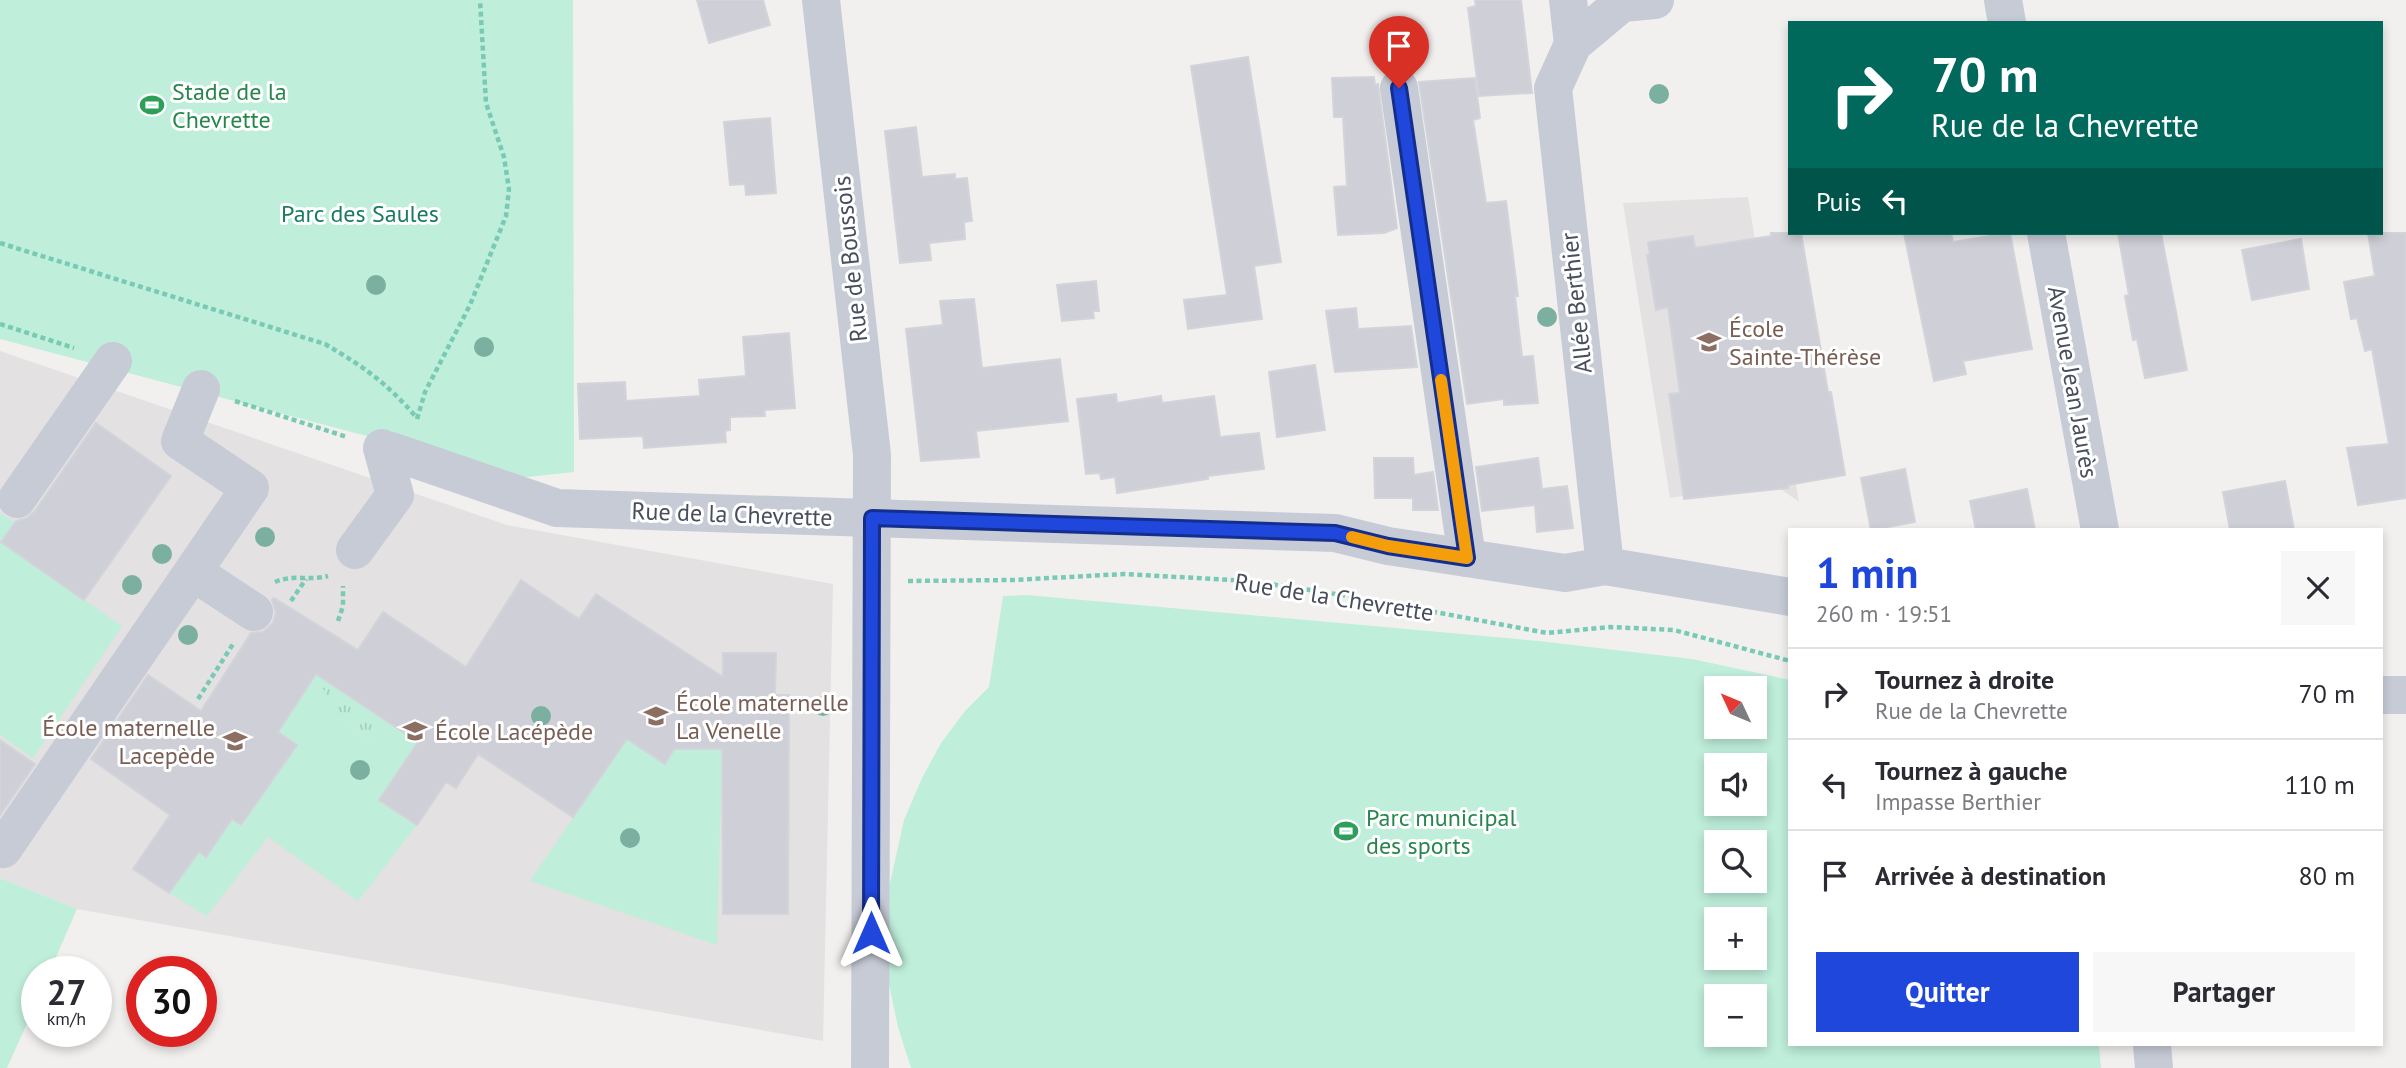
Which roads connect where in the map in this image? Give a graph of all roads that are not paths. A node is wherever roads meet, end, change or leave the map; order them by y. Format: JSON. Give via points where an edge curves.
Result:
{"nodes":[{"id":1,"x":821,"y":0,"type":"edge"},
{"id":2,"x":1568,"y":0,"type":"edge"},
{"id":3,"x":1654,"y":0,"type":"edge"},
{"id":4,"x":2003,"y":0,"type":"edge"},
{"id":5,"x":2007,"y":21,"type":"edge"},
{"id":6,"x":1573,"y":44,"type":"junction"},
{"id":7,"x":1399,"y":88,"type":"dead end"},
{"id":8,"x":2046,"y":235,"type":"edge"},
{"id":9,"x":113,"y":361,"type":"dead end"},
{"id":10,"x":201,"y":389,"type":"dead end"},
{"id":11,"x":17,"y":499,"type":"dead end"},
{"id":12,"x":872,"y":518,"type":"junction"},
{"id":13,"x":2100,"y":528,"type":"edge"},
{"id":14,"x":355,"y":550,"type":"dead end"},
{"id":15,"x":1467,"y":558,"type":"junction"},
{"id":16,"x":1605,"y":566,"type":"junction"},
{"id":17,"x":193,"y":572,"type":"junction"},
{"id":18,"x":1788,"y":597,"type":"edge"},
{"id":19,"x":272,"y":608,"type":"road end"},
{"id":20,"x":2383,"y":695,"type":"edge"},
{"id":21,"x":2406,"y":695,"type":"edge"},
{"id":22,"x":3,"y":849,"type":"dead end"},
{"id":23,"x":2152,"y":1046,"type":"edge"},
{"id":24,"x":870,"y":1068,"type":"edge"},
{"id":25,"x":2154,"y":1068,"type":"edge"}],
"edges":[{"from":1,"to":12,"type":"street","name":"Rue de Boussois","via":[[872,455]]},
{"from":2,"to":6,"type":"street"},
{"from":3,"to":6,"type":"street","via":[[1622,3]]},
{"from":4,"to":5,"type":"street"},
{"from":6,"to":16,"type":"street","name":"Allée Berthier","via":[[1553,88]]},
{"from":7,"to":15,"type":"street"},
{"from":8,"to":13,"type":"street","name":"Avenue Jean Jaurès"},
{"from":9,"to":11,"type":"street"},
{"from":10,"to":17,"type":"street","via":[[180,441],[250,488]]},
{"from":12,"to":14,"type":"street","name":"Rue de la Chevrette","via":[[556,508],[395,453],[395,495]]},
{"from":12,"to":15,"type":"street","name":"Rue de la Chevrette","via":[[1335,533]]},
{"from":12,"to":24,"type":"street","name":"Rue de Boussois"},
{"from":15,"to":16,"type":"street","name":"Rue de la Chevrette","via":[[1565,573]]},
{"from":16,"to":18,"type":"street","name":"Rue de la Chevrette"},
{"from":17,"to":19,"type":"street"},
{"from":17,"to":22,"type":"street"},
{"from":20,"to":21,"type":"street"},
{"from":23,"to":25,"type":"street"}]}
